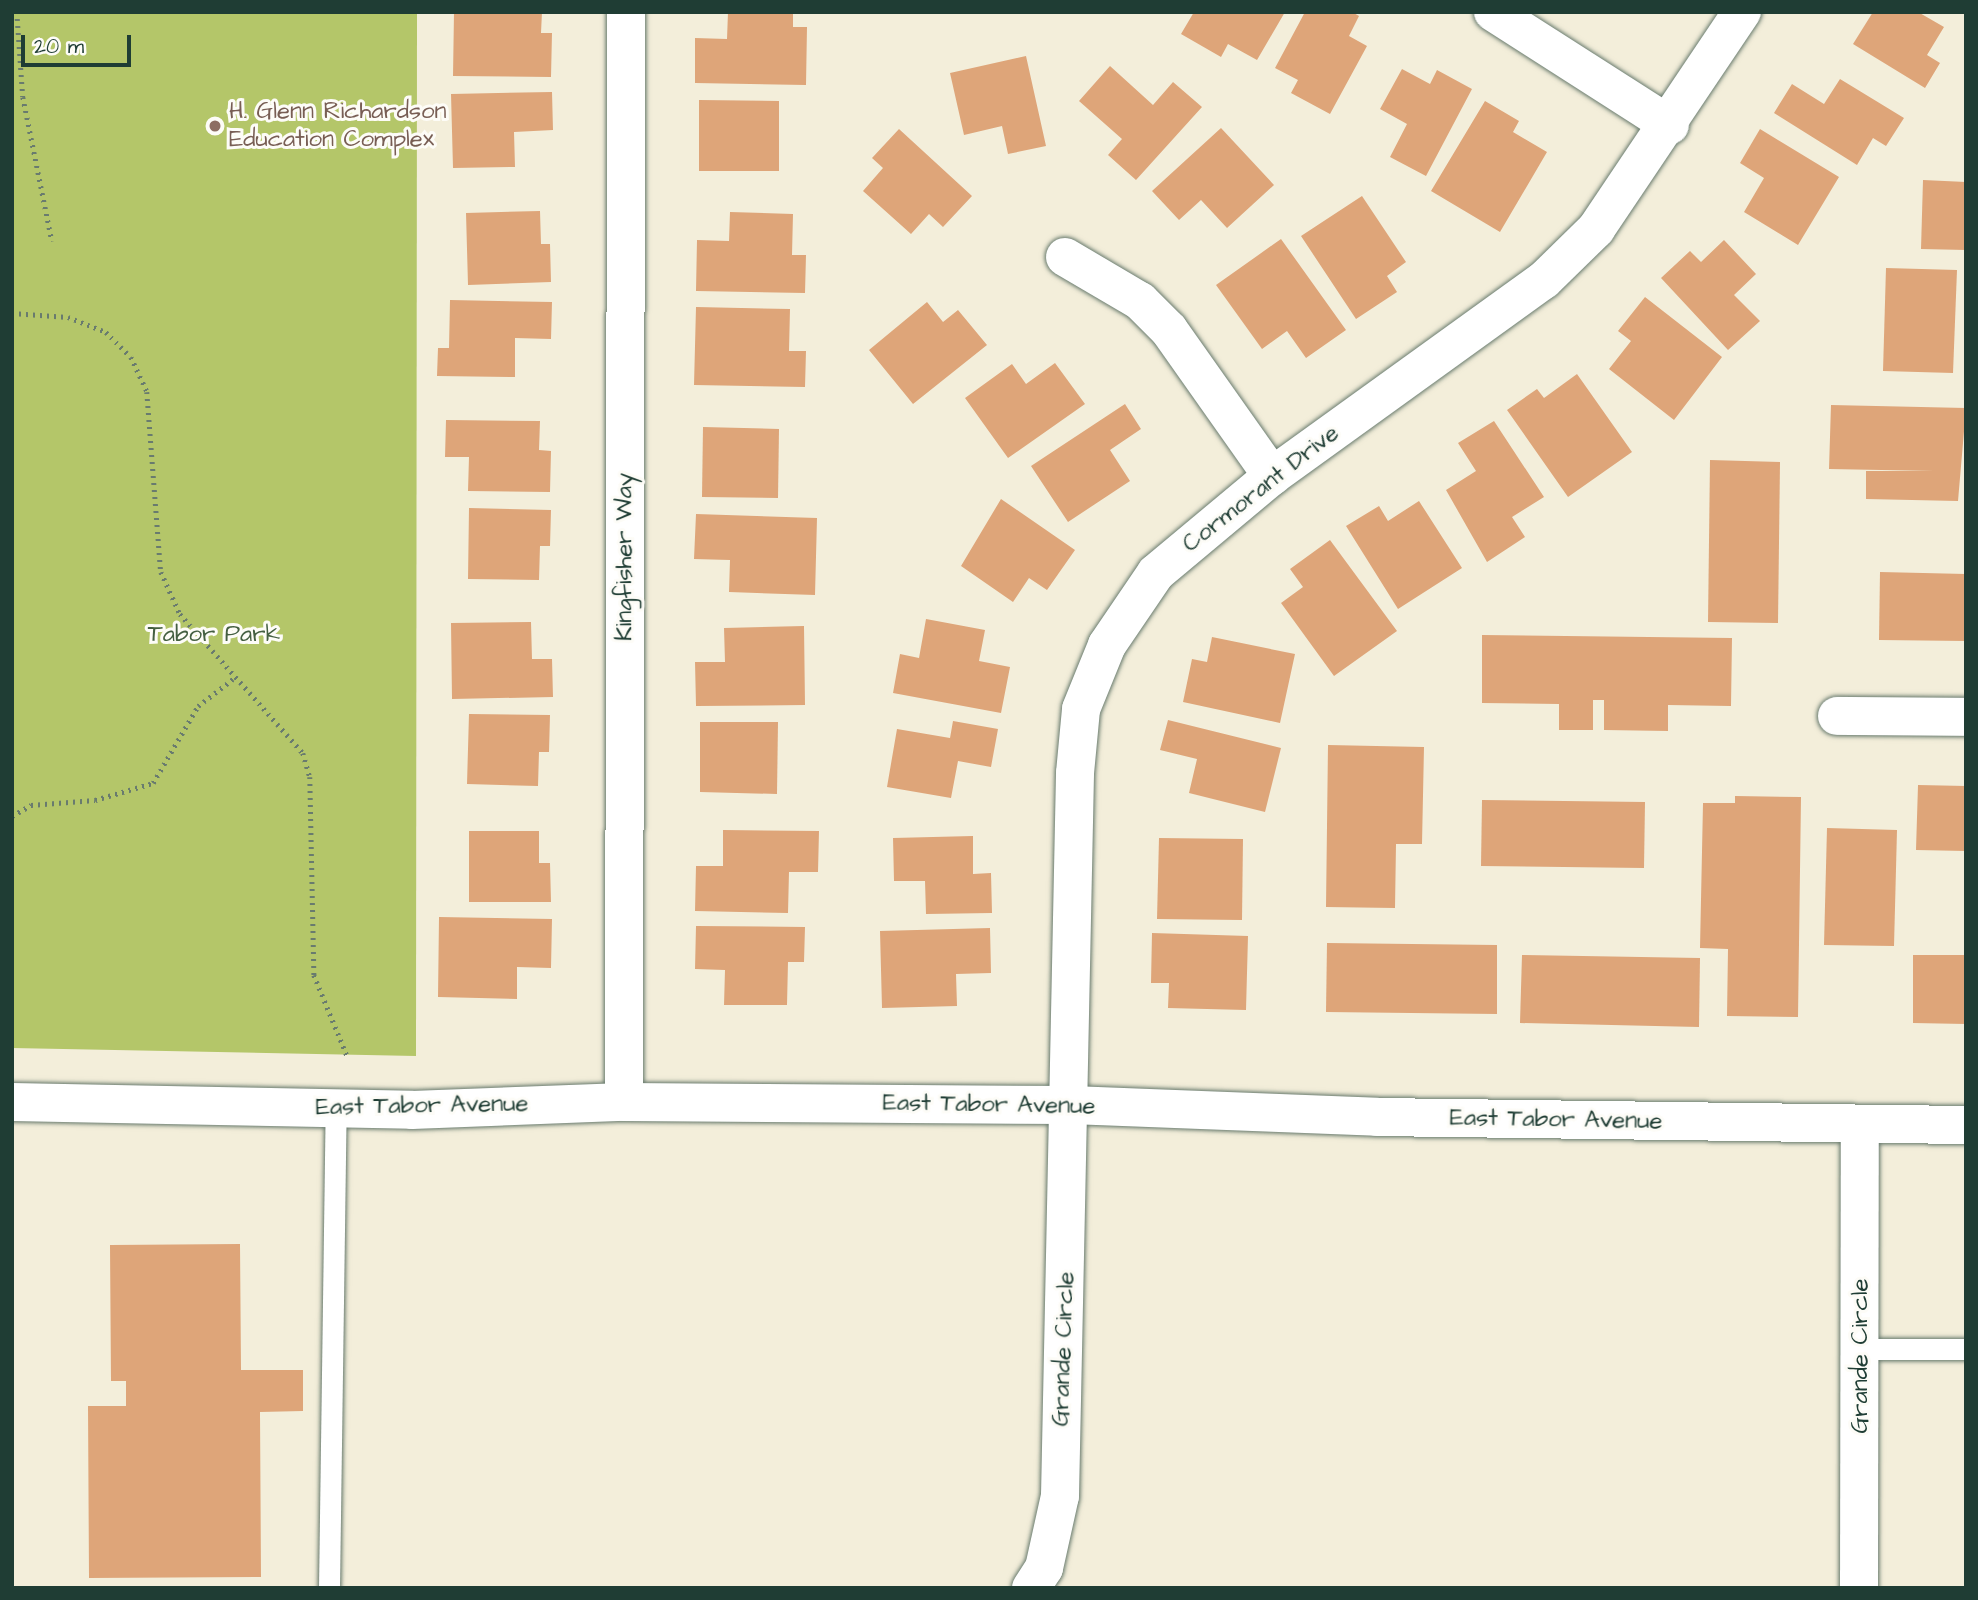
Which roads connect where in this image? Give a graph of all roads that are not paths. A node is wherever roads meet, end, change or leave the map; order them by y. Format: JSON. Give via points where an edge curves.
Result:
{"nodes":[{"id":1,"x":626,"y":12,"type":"edge"},
{"id":2,"x":1493,"y":12,"type":"edge"},
{"id":3,"x":1742,"y":12,"type":"edge"},
{"id":4,"x":1670,"y":125,"type":"junction"},
{"id":5,"x":1065,"y":257,"type":"dead end"},
{"id":6,"x":1272,"y":476,"type":"junction"},
{"id":7,"x":1838,"y":716,"type":"dead end"},
{"id":8,"x":1966,"y":717,"type":"edge"},
{"id":9,"x":12,"y":1102,"type":"edge"},
{"id":10,"x":624,"y":1102,"type":"junction"},
{"id":11,"x":1071,"y":1105,"type":"junction"},
{"id":12,"x":336,"y":1108,"type":"junction"},
{"id":13,"x":1860,"y":1125,"type":"junction"},
{"id":14,"x":1966,"y":1125,"type":"edge"},
{"id":15,"x":1862,"y":1349,"type":"junction"},
{"id":16,"x":1966,"y":1349,"type":"edge"},
{"id":17,"x":329,"y":1588,"type":"edge"},
{"id":18,"x":1031,"y":1588,"type":"edge"},
{"id":19,"x":1859,"y":1588,"type":"edge"}],
"edges":[{"from":1,"to":10,"type":"street","name":"Kingfisher Way"},
{"from":2,"to":4,"type":"street"},
{"from":3,"to":4,"type":"street","name":"Cormorant Drive"},
{"from":4,"to":6,"type":"street","name":"Cormorant Drive","via":[[1597,229],[1544,280]]},
{"from":5,"to":6,"type":"street","via":[[1140,301],[1169,330]]},
{"from":6,"to":11,"type":"street","name":"Cormorant Drive","via":[[1156,573],[1107,645],[1081,709],[1074,774]]},
{"from":7,"to":8,"type":"street"},
{"from":9,"to":12,"type":"street","name":"East Tabor Avenue"},
{"from":10,"to":11,"type":"street","name":"East Tabor Avenue"},
{"from":10,"to":12,"type":"street","name":"East Tabor Avenue"},
{"from":11,"to":13,"type":"street","name":"East Tabor Avenue"},
{"from":11,"to":18,"type":"street","name":"Grande Circle","via":[[1060,1496],[1044,1568]]},
{"from":12,"to":17,"type":"lane"},
{"from":13,"to":14,"type":"street","name":"East Tabor Avenue"},
{"from":13,"to":15,"type":"street","name":"Grande Circle"},
{"from":15,"to":16,"type":"lane"},
{"from":15,"to":19,"type":"street","name":"Grande Circle"}]}
